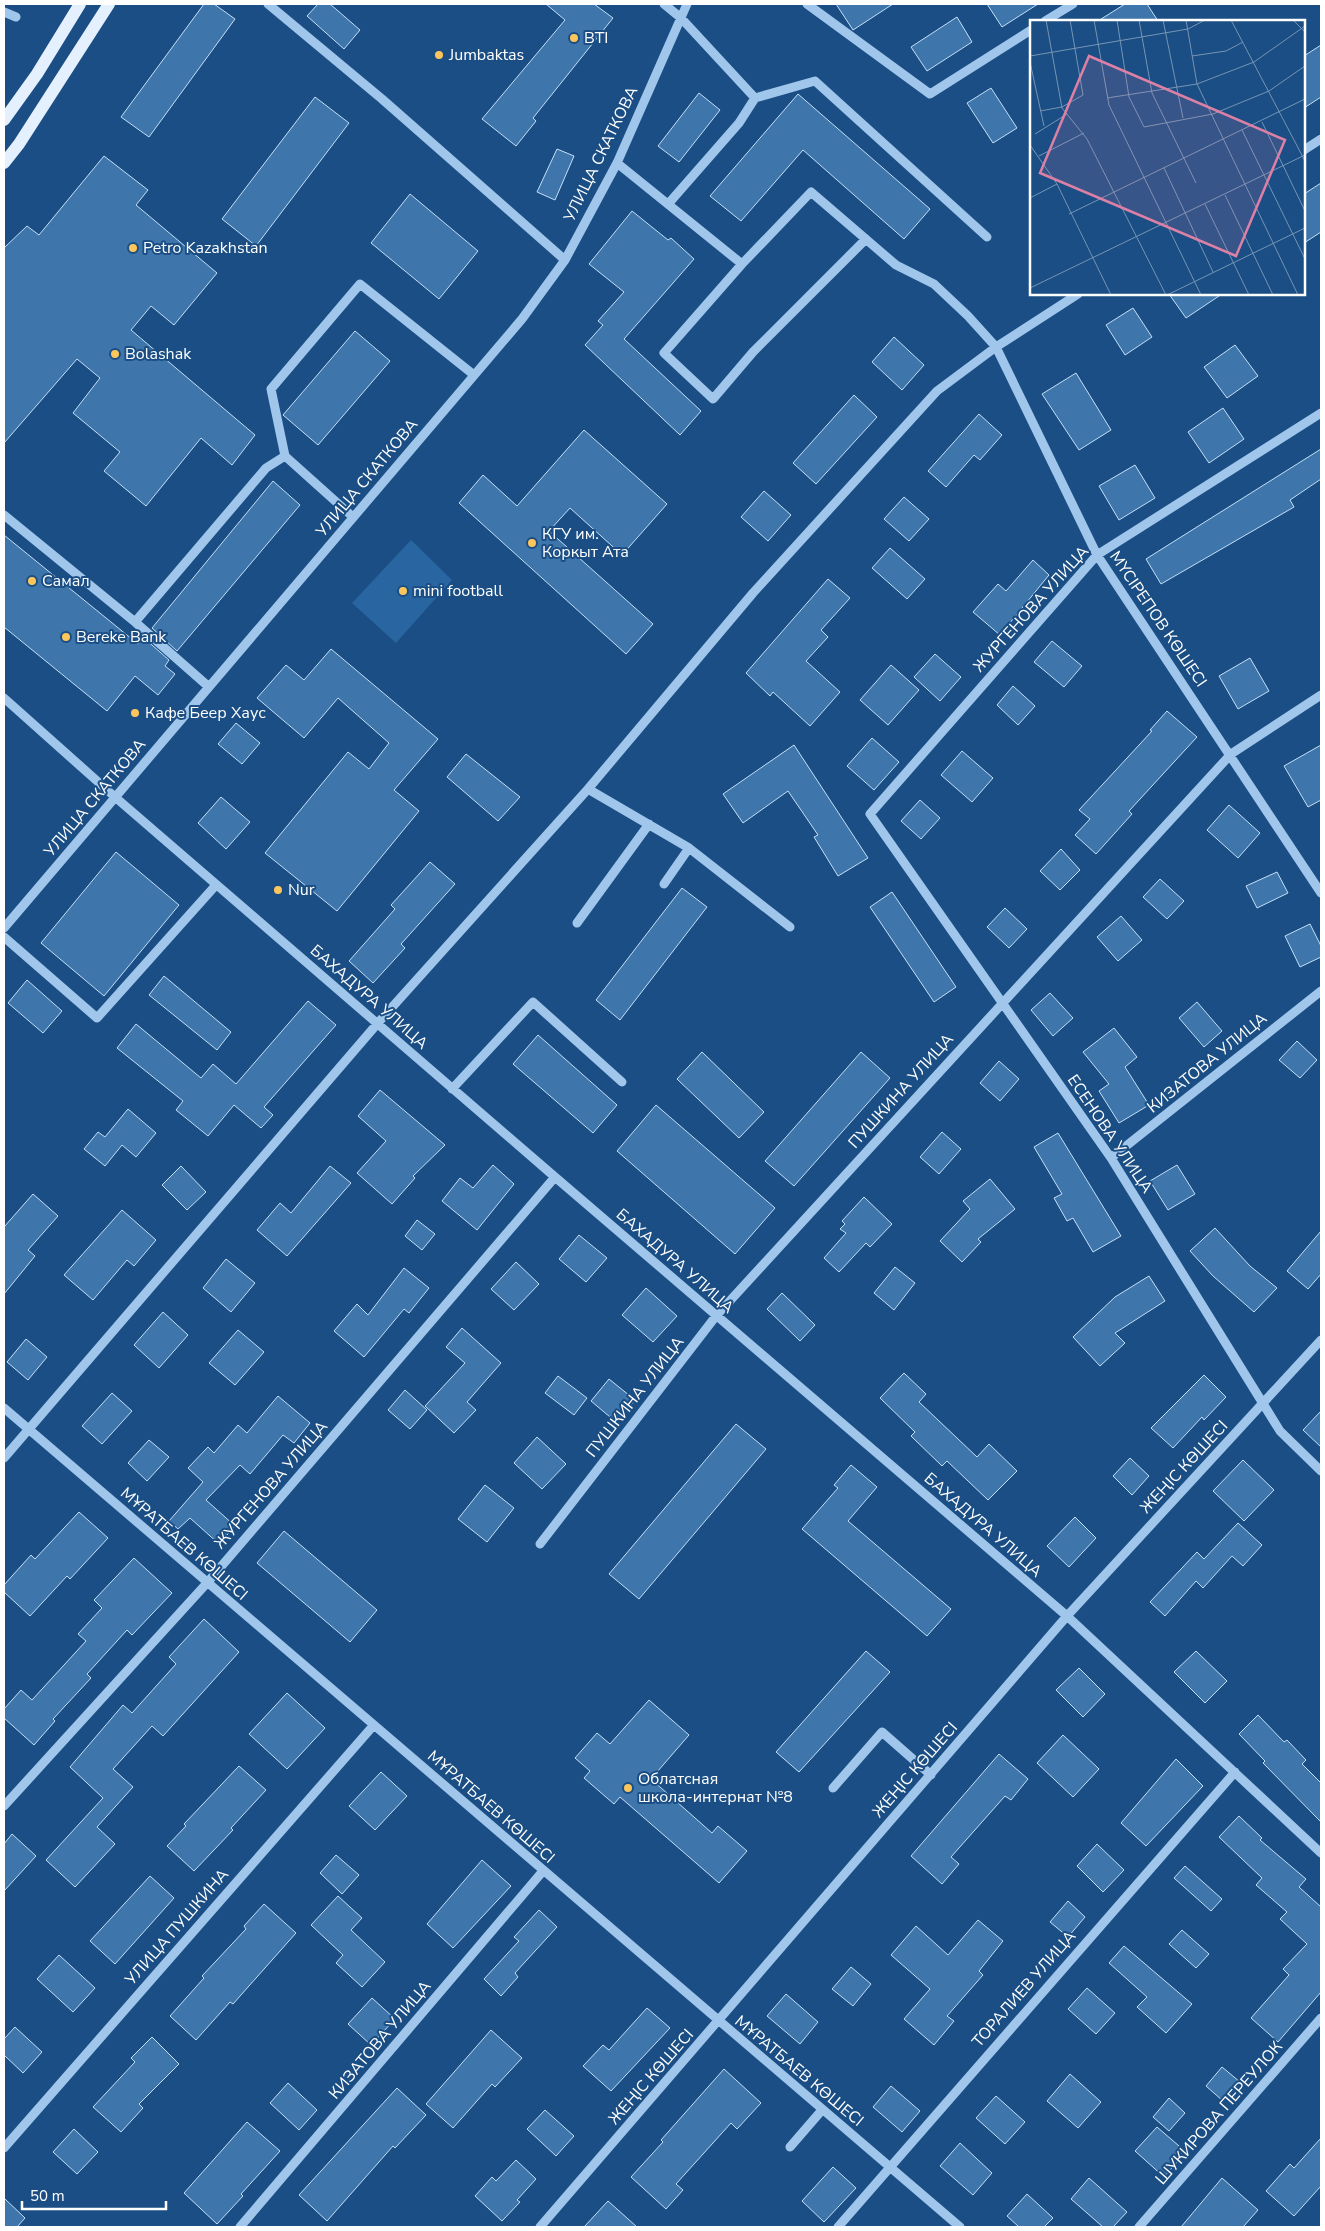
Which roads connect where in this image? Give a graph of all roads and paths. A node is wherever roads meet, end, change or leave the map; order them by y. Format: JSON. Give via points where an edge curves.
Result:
{"nodes":[{"id":1,"x":80,"y":4,"type":"edge"},
{"id":2,"x":109,"y":4,"type":"edge"},
{"id":3,"x":268,"y":4,"type":"edge"},
{"id":4,"x":664,"y":4,"type":"edge"},
{"id":5,"x":687,"y":4,"type":"edge"},
{"id":6,"x":807,"y":4,"type":"edge"},
{"id":7,"x":1073,"y":4,"type":"edge"},
{"id":8,"x":4,"y":12,"type":"edge"},
{"id":9,"x":16,"y":17,"type":"dead end"},
{"id":10,"x":681,"y":18,"type":"junction"},
{"id":11,"x":1048,"y":20,"type":"edge"},
{"id":12,"x":1030,"y":31,"type":"edge"},
{"id":13,"x":755,"y":98,"type":"junction"},
{"id":14,"x":4,"y":120,"type":"edge"},
{"id":15,"x":1321,"y":139,"type":"edge"},
{"id":16,"x":1305,"y":149,"type":"edge"},
{"id":17,"x":4,"y":163,"type":"edge"},
{"id":18,"x":617,"y":163,"type":"junction"},
{"id":19,"x":669,"y":203,"type":"junction"},
{"id":20,"x":987,"y":236,"type":"dead end"},
{"id":21,"x":866,"y":239,"type":"junction"},
{"id":22,"x":565,"y":260,"type":"junction"},
{"id":23,"x":742,"y":264,"type":"junction"},
{"id":24,"x":1076,"y":295,"type":"edge"},
{"id":25,"x":996,"y":347,"type":"junction"},
{"id":26,"x":474,"y":375,"type":"junction"},
{"id":27,"x":1321,"y":413,"type":"edge"},
{"id":28,"x":285,"y":456,"type":"junction"},
{"id":29,"x":4,"y":515,"type":"edge"},
{"id":30,"x":353,"y":517,"type":"junction"},
{"id":31,"x":1097,"y":555,"type":"junction"},
{"id":32,"x":135,"y":622,"type":"junction"},
{"id":33,"x":209,"y":686,"type":"junction"},
{"id":34,"x":1321,"y":695,"type":"edge"},
{"id":35,"x":4,"y":698,"type":"edge"},
{"id":36,"x":1231,"y":754,"type":"junction"},
{"id":37,"x":588,"y":789,"type":"junction"},
{"id":38,"x":114,"y":797,"type":"junction"},
{"id":39,"x":870,"y":814,"type":"joint"},
{"id":40,"x":649,"y":824,"type":"junction"},
{"id":41,"x":689,"y":848,"type":"junction"},
{"id":42,"x":664,"y":884,"type":"dead end"},
{"id":43,"x":216,"y":885,"type":"junction"},
{"id":44,"x":1321,"y":893,"type":"edge"},
{"id":45,"x":577,"y":923,"type":"dead end"},
{"id":46,"x":790,"y":927,"type":"dead end"},
{"id":47,"x":4,"y":928,"type":"edge"},
{"id":48,"x":4,"y":937,"type":"edge"},
{"id":49,"x":1321,"y":991,"type":"edge"},
{"id":50,"x":1002,"y":1003,"type":"junction"},
{"id":51,"x":378,"y":1024,"type":"junction"},
{"id":52,"x":622,"y":1082,"type":"dead end"},
{"id":53,"x":452,"y":1088,"type":"junction"},
{"id":54,"x":1111,"y":1158,"type":"junction"},
{"id":55,"x":555,"y":1177,"type":"junction"},
{"id":56,"x":716,"y":1316,"type":"junction"},
{"id":57,"x":1321,"y":1340,"type":"edge"},
{"id":58,"x":1264,"y":1402,"type":"junction"},
{"id":59,"x":4,"y":1408,"type":"edge"},
{"id":60,"x":28,"y":1430,"type":"junction"},
{"id":61,"x":4,"y":1458,"type":"edge"},
{"id":62,"x":1321,"y":1472,"type":"edge"},
{"id":63,"x":540,"y":1544,"type":"dead end"},
{"id":64,"x":207,"y":1583,"type":"junction"},
{"id":65,"x":1067,"y":1616,"type":"junction"},
{"id":66,"x":373,"y":1726,"type":"junction"},
{"id":67,"x":1235,"y":1772,"type":"junction"},
{"id":68,"x":931,"y":1775,"type":"junction"},
{"id":69,"x":833,"y":1788,"type":"dead end"},
{"id":70,"x":4,"y":1806,"type":"edge"},
{"id":71,"x":1321,"y":1854,"type":"edge"},
{"id":72,"x":543,"y":1871,"type":"junction"},
{"id":73,"x":1321,"y":2018,"type":"edge"},
{"id":74,"x":718,"y":2022,"type":"junction"},
{"id":75,"x":822,"y":2110,"type":"junction"},
{"id":76,"x":790,"y":2146,"type":"dead end"},
{"id":77,"x":4,"y":2148,"type":"edge"},
{"id":78,"x":889,"y":2167,"type":"junction"},
{"id":79,"x":240,"y":2227,"type":"edge"},
{"id":80,"x":540,"y":2227,"type":"edge"},
{"id":81,"x":838,"y":2227,"type":"edge"},
{"id":82,"x":960,"y":2227,"type":"edge"},
{"id":83,"x":1139,"y":2227,"type":"edge"}],
"edges":[{"from":1,"to":14,"type":"main road"},
{"from":2,"to":17,"type":"main road"},
{"from":3,"to":22,"type":"street"},
{"from":4,"to":10,"type":"street"},
{"from":5,"to":10,"type":"street","name":"УЛИЦА СКАТКОВА"},
{"from":6,"to":12,"type":"street","via":[[930,94]]},
{"from":7,"to":11,"type":"street"},
{"from":8,"to":9,"type":"street"},
{"from":10,"to":13,"type":"street"},
{"from":10,"to":18,"type":"street","name":"УЛИЦА СКАТКОВА"},
{"from":13,"to":19,"type":"street","via":[[739,123]]},
{"from":13,"to":20,"type":"street","via":[[816,81]]},
{"from":15,"to":16,"type":"street"},
{"from":18,"to":19,"type":"street"},
{"from":18,"to":22,"type":"street","name":"УЛИЦА СКАТКОВА"},
{"from":19,"to":23,"type":"street"},
{"from":21,"to":23,"type":"street","name":"МҮСІРЕПОВ КӨШЕСІ","via":[[811,192]]},
{"from":21,"to":23,"type":"street","via":[[760,345],[713,399],[664,352]]},
{"from":21,"to":25,"type":"street","name":"МҮСІРЕПОВ КӨШЕСІ","via":[[896,265],[934,284]]},
{"from":22,"to":26,"type":"street","name":"УЛИЦА СКАТКОВА","via":[[522,319]]},
{"from":24,"to":25,"type":"street"},
{"from":25,"to":31,"type":"street","name":"МҮСІРЕПОВ КӨШЕСІ"},
{"from":25,"to":37,"type":"street","via":[[930,398],[753,593]]},
{"from":26,"to":28,"type":"street","via":[[360,284],[271,389]]},
{"from":26,"to":30,"type":"street","name":"УЛИЦА СКАТКОВА"},
{"from":27,"to":31,"type":"street","name":"ЖУРГЕНОВА УЛИЦА"},
{"from":28,"to":30,"type":"street"},
{"from":28,"to":32,"type":"street","via":[[266,468]]},
{"from":29,"to":32,"type":"street"},
{"from":30,"to":33,"type":"street","name":"УЛИЦА СКАТКОВА"},
{"from":31,"to":36,"type":"street","name":"МҮСІРЕПОВ КӨШЕСІ"},
{"from":31,"to":39,"type":"street","name":"ЖУРГЕНОВА УЛИЦА"},
{"from":32,"to":33,"type":"street"},
{"from":33,"to":38,"type":"street","name":"УЛИЦА СКАТКОВА"},
{"from":34,"to":36,"type":"street","name":"ПУШКИНА УЛИЦА"},
{"from":35,"to":38,"type":"street","name":"БАХАДУРА УЛИЦА"},
{"from":36,"to":44,"type":"street","name":"МҮСІРЕПОВ КӨШЕСІ"},
{"from":36,"to":50,"type":"street","name":"ПУШКИНА УЛИЦА"},
{"from":37,"to":40,"type":"street"},
{"from":37,"to":51,"type":"street"},
{"from":38,"to":43,"type":"street","name":"БАХАДУРА УЛИЦА"},
{"from":38,"to":47,"type":"street","name":"УЛИЦА СКАТКОВА"},
{"from":39,"to":50,"type":"street","name":"ЕСЕНОВА УЛИЦА"},
{"from":40,"to":41,"type":"street"},
{"from":40,"to":45,"type":"street"},
{"from":41,"to":42,"type":"street"},
{"from":41,"to":46,"type":"street"},
{"from":43,"to":48,"type":"street","via":[[97,1018]]},
{"from":43,"to":51,"type":"street","name":"БАХАДУРА УЛИЦА"},
{"from":49,"to":54,"type":"street","name":"КИЗАТОВА УЛИЦА"},
{"from":50,"to":54,"type":"street","name":"ЕСЕНОВА УЛИЦА"},
{"from":50,"to":56,"type":"street","name":"ПУШКИНА УЛИЦА"},
{"from":51,"to":53,"type":"street","name":"БАХАДУРА УЛИЦА"},
{"from":51,"to":60,"type":"street"},
{"from":52,"to":53,"type":"street","via":[[533,1002]]},
{"from":53,"to":55,"type":"street","name":"БАХАДУРА УЛИЦА"},
{"from":54,"to":58,"type":"street","name":"ЕСЕНОВА УЛИЦА"},
{"from":55,"to":56,"type":"street","name":"БАХАДУРА УЛИЦА"},
{"from":55,"to":64,"type":"street","name":"ЖУРГЕНОВА УЛИЦА"},
{"from":56,"to":63,"type":"street","name":"ПУШКИНА УЛИЦА"},
{"from":56,"to":65,"type":"street","name":"БАХАДУРА УЛИЦА"},
{"from":57,"to":58,"type":"street","name":"ЖЕҢІС КӨШЕСІ"},
{"from":58,"to":62,"type":"street","name":"ЕСЕНОВА УЛИЦА","via":[[1280,1431]]},
{"from":58,"to":65,"type":"street","name":"ЖЕҢІС КӨШЕСІ"},
{"from":59,"to":60,"type":"street","name":"МҰРАТБАЕВ КӨШЕСІ"},
{"from":60,"to":61,"type":"street"},
{"from":60,"to":64,"type":"street","name":"МҰРАТБАЕВ КӨШЕСІ"},
{"from":64,"to":66,"type":"street","name":"МҰРАТБАЕВ КӨШЕСІ"},
{"from":64,"to":70,"type":"street","name":"ЖУРГЕНОВА УЛИЦА"},
{"from":65,"to":67,"type":"street","name":"БАХАДУРА УЛИЦА"},
{"from":65,"to":68,"type":"street","name":"ЖЕҢІС КӨШЕСІ"},
{"from":66,"to":72,"type":"street","name":"МҰРАТБАЕВ КӨШЕСІ"},
{"from":66,"to":77,"type":"street","name":"УЛИЦА ПУШКИНА"},
{"from":67,"to":71,"type":"street","name":"БАХАДУРА УЛИЦА"},
{"from":67,"to":78,"type":"street","name":"ТОРАЛИЕВ УЛИЦА"},
{"from":68,"to":69,"type":"street","via":[[882,1732]]},
{"from":68,"to":74,"type":"street","name":"ЖЕҢІС КӨШЕСІ"},
{"from":72,"to":74,"type":"street","name":"МҰРАТБАЕВ КӨШЕСІ"},
{"from":72,"to":79,"type":"street","name":"КИЗАТОВА УЛИЦА"},
{"from":73,"to":83,"type":"street","name":"ШУКИРОВА ПЕРЕУЛОК"},
{"from":74,"to":75,"type":"street","name":"МҰРАТБАЕВ КӨШЕСІ"},
{"from":74,"to":80,"type":"street","name":"ЖЕҢІС КӨШЕСІ"},
{"from":75,"to":76,"type":"street"},
{"from":75,"to":78,"type":"street","name":"МҰРАТБАЕВ КӨШЕСІ"},
{"from":78,"to":81,"type":"street","name":"ТОРАЛИЕВ УЛИЦА"},
{"from":78,"to":82,"type":"street","name":"МҰРАТБАЕВ КӨШЕСІ"}]}
